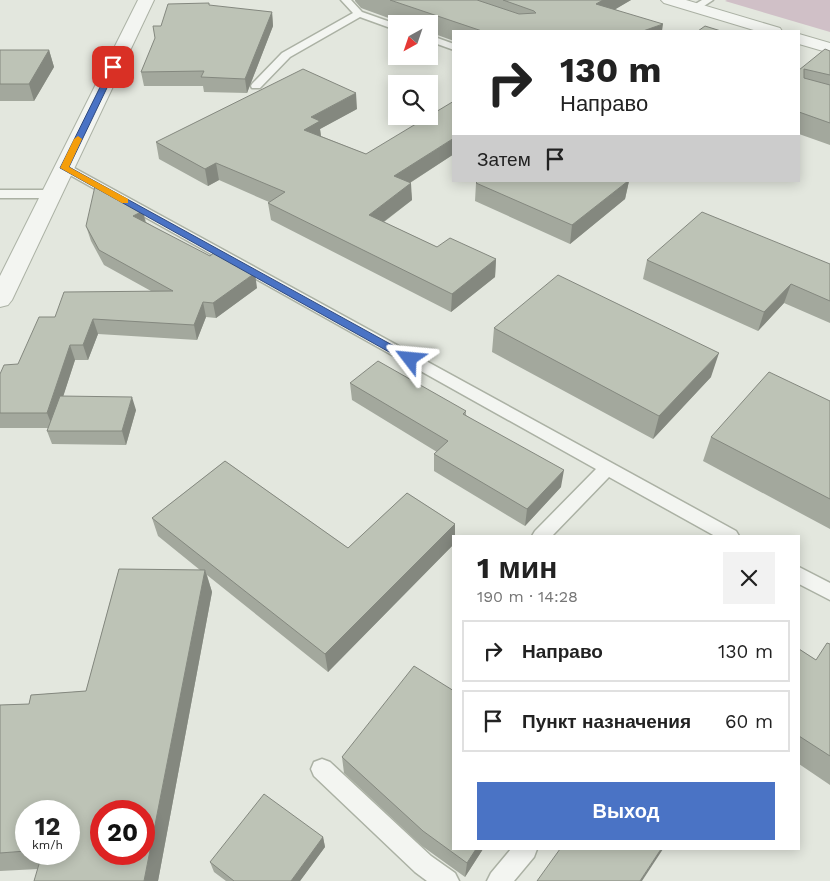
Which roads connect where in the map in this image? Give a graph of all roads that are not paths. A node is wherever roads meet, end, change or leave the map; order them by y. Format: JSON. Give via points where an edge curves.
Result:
{"nodes":[{"id":1,"x":146,"y":0,"type":"edge"},
{"id":2,"x":346,"y":0,"type":"edge"},
{"id":3,"x":669,"y":0,"type":"edge"},
{"id":4,"x":701,"y":4,"type":"edge"},
{"id":5,"x":359,"y":14,"type":"junction"},
{"id":6,"x":388,"y":24,"type":"edge"},
{"id":7,"x":771,"y":30,"type":"edge"},
{"id":8,"x":800,"y":38,"type":"edge"},
{"id":9,"x":438,"y":41,"type":"edge"},
{"id":10,"x":452,"y":46,"type":"edge"},
{"id":11,"x":830,"y":48,"type":"edge"},
{"id":12,"x":256,"y":86,"type":"dead end"},
{"id":13,"x":64,"y":168,"type":"junction"},
{"id":14,"x":0,"y":194,"type":"edge"},
{"id":15,"x":50,"y":194,"type":"junction"},
{"id":16,"x":0,"y":300,"type":"edge"},
{"id":17,"x":607,"y":468,"type":"junction"},
{"id":18,"x":542,"y":535,"type":"edge"},
{"id":19,"x":728,"y":535,"type":"edge"},
{"id":20,"x":800,"y":576,"type":"edge"},
{"id":21,"x":830,"y":592,"type":"edge"},
{"id":22,"x":322,"y":769,"type":"dead end"},
{"id":23,"x":525,"y":850,"type":"edge"},
{"id":24,"x":447,"y":881,"type":"edge"},
{"id":25,"x":499,"y":881,"type":"edge"}],
"edges":[{"from":1,"to":13,"type":"street"},
{"from":2,"to":5,"type":"lane"},
{"from":3,"to":4,"type":"street"},
{"from":4,"to":7,"type":"street"},
{"from":5,"to":6,"type":"lane"},
{"from":5,"to":12,"type":"lane","via":[[286,55]]},
{"from":8,"to":11,"type":"street"},
{"from":9,"to":10,"type":"lane"},
{"from":13,"to":15,"type":"street"},
{"from":13,"to":17,"type":"lane"},
{"from":14,"to":15,"type":"lane"},
{"from":15,"to":16,"type":"street"},
{"from":17,"to":18,"type":"lane"},
{"from":17,"to":19,"type":"lane"},
{"from":20,"to":21,"type":"lane"},
{"from":22,"to":24,"type":"lane","via":[[423,864]]},
{"from":23,"to":25,"type":"lane"}]}
